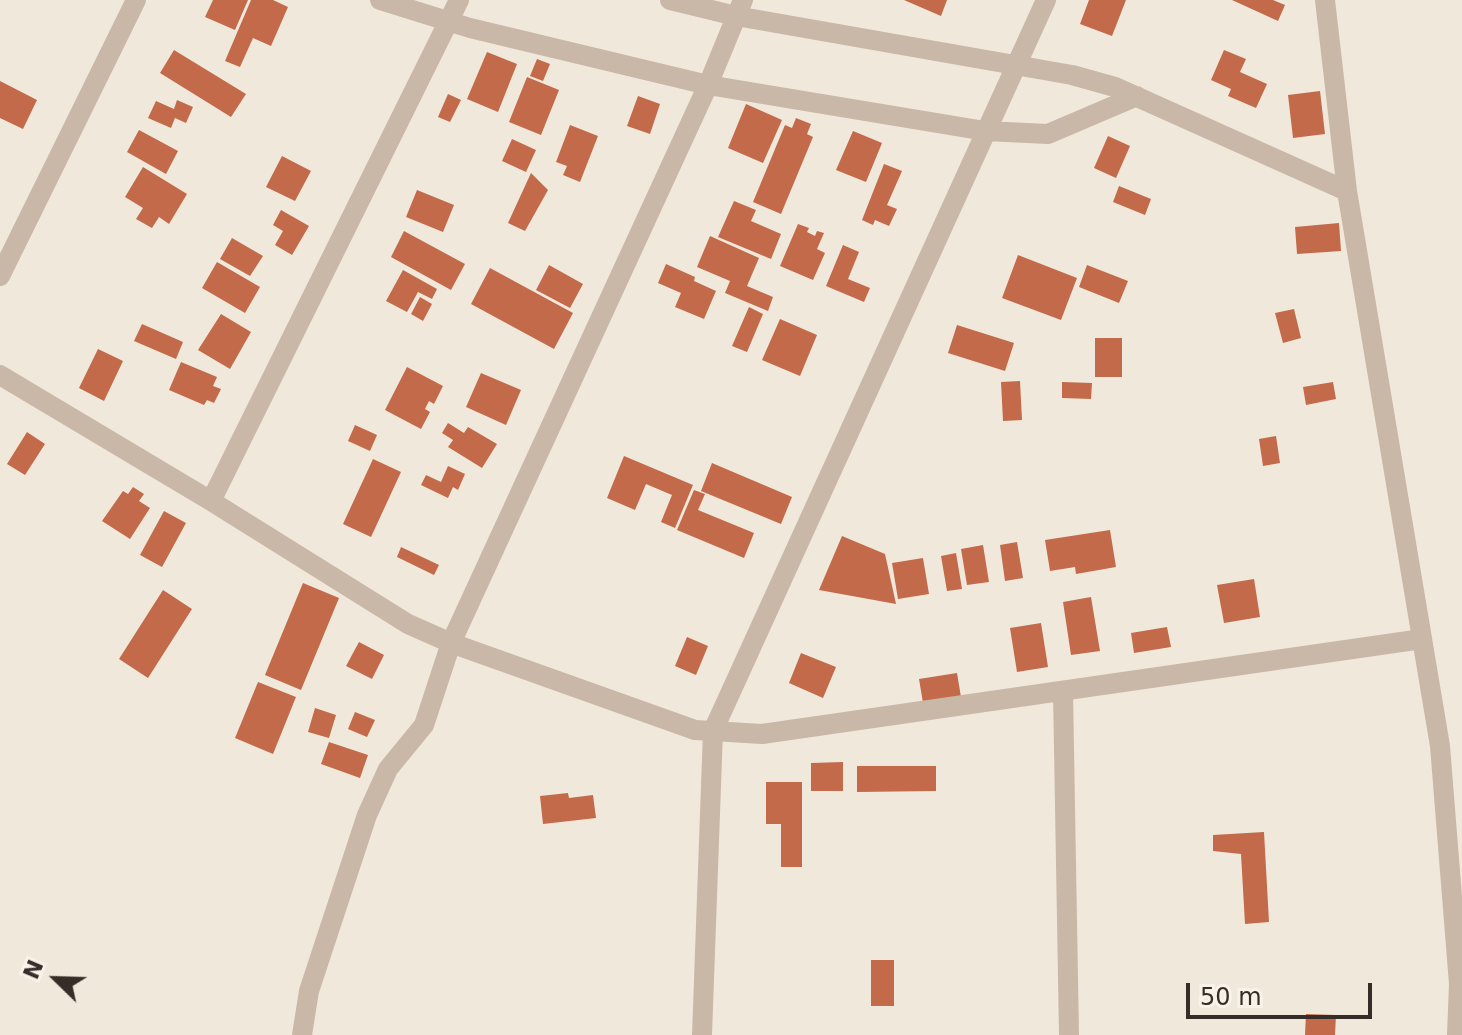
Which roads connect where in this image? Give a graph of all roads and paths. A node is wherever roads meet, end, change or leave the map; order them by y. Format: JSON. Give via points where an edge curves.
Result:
{"nodes":[{"id":1,"x":136,"y":0,"type":"edge"},
{"id":2,"x":380,"y":0,"type":"edge"},
{"id":3,"x":459,"y":0,"type":"edge"},
{"id":4,"x":670,"y":0,"type":"edge"},
{"id":5,"x":1046,"y":0,"type":"edge"},
{"id":6,"x":1325,"y":0,"type":"edge"},
{"id":7,"x":739,"y":8,"type":"edge"},
{"id":8,"x":448,"y":21,"type":"junction"},
{"id":9,"x":1015,"y":65,"type":"junction"},
{"id":10,"x":708,"y":85,"type":"junction"},
{"id":11,"x":1137,"y":96,"type":"junction"},
{"id":12,"x":985,"y":131,"type":"junction"},
{"id":13,"x":1347,"y":191,"type":"junction"},
{"id":14,"x":0,"y":276,"type":"edge"},
{"id":15,"x":0,"y":375,"type":"edge"},
{"id":16,"x":211,"y":501,"type":"junction"},
{"id":17,"x":1422,"y":639,"type":"junction"},
{"id":18,"x":451,"y":643,"type":"junction"},
{"id":19,"x":1063,"y":691,"type":"junction"},
{"id":20,"x":713,"y":731,"type":"junction"},
{"id":21,"x":302,"y":1035,"type":"edge"},
{"id":22,"x":702,"y":1035,"type":"edge"},
{"id":23,"x":1069,"y":1035,"type":"edge"},
{"id":24,"x":1457,"y":1035,"type":"edge"}],
"edges":[{"from":1,"to":14,"type":"street"},
{"from":2,"to":8,"type":"street"},
{"from":3,"to":8,"type":"street"},
{"from":4,"to":7,"type":"street"},
{"from":5,"to":9,"type":"street"},
{"from":6,"to":13,"type":"street"},
{"from":7,"to":9,"type":"street"},
{"from":7,"to":10,"type":"street"},
{"from":8,"to":10,"type":"street"},
{"from":8,"to":16,"type":"street"},
{"from":9,"to":11,"type":"street","via":[[1072,75]]},
{"from":9,"to":12,"type":"street"},
{"from":10,"to":12,"type":"street"},
{"from":10,"to":18,"type":"street"},
{"from":11,"to":12,"type":"street","via":[[1048,134]]},
{"from":11,"to":13,"type":"street"},
{"from":12,"to":20,"type":"street"},
{"from":13,"to":17,"type":"street"},
{"from":15,"to":16,"type":"street"},
{"from":16,"to":18,"type":"street","via":[[408,624]]},
{"from":17,"to":19,"type":"street"},
{"from":17,"to":24,"type":"street","via":[[1440,746],[1459,984]]},
{"from":18,"to":20,"type":"street","via":[[695,730]]},
{"from":18,"to":21,"type":"street","via":[[424,725],[388,769],[367,815],[309,991]]},
{"from":19,"to":20,"type":"street","via":[[762,734]]},
{"from":19,"to":23,"type":"street"},
{"from":20,"to":22,"type":"street"}]}
